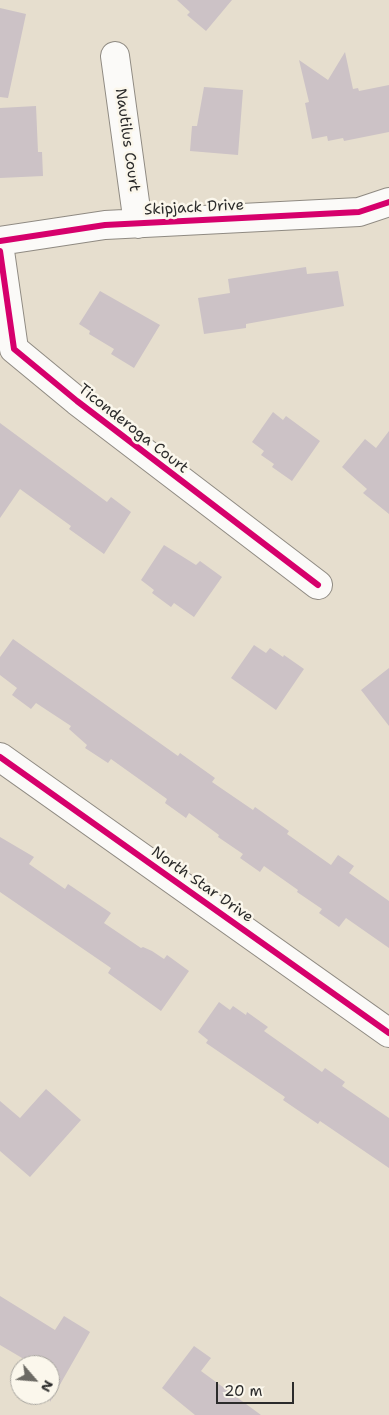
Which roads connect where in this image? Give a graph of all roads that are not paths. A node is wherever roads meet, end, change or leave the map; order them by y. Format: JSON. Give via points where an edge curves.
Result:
{"nodes":[{"id":1,"x":116,"y":56,"type":"dead end"},
{"id":2,"x":389,"y":202,"type":"edge"},
{"id":3,"x":138,"y":224,"type":"junction"},
{"id":4,"x":0,"y":241,"type":"edge"},
{"id":5,"x":0,"y":251,"type":"edge"},
{"id":6,"x":318,"y":586,"type":"dead end"},
{"id":7,"x":0,"y":757,"type":"edge"},
{"id":8,"x":389,"y":1032,"type":"edge"}],
"edges":[{"from":1,"to":3,"type":"street","name":"Nautilus Court"},
{"from":2,"to":3,"type":"street","name":"Skipjack Drive","via":[[359,212]]},
{"from":3,"to":4,"type":"street","name":"Skipjack Drive","via":[[105,225]]},
{"from":5,"to":6,"type":"street","name":"Ticonderoga Court","via":[[14,349],[76,401]]},
{"from":7,"to":8,"type":"street","name":"North Star Drive"}]}
